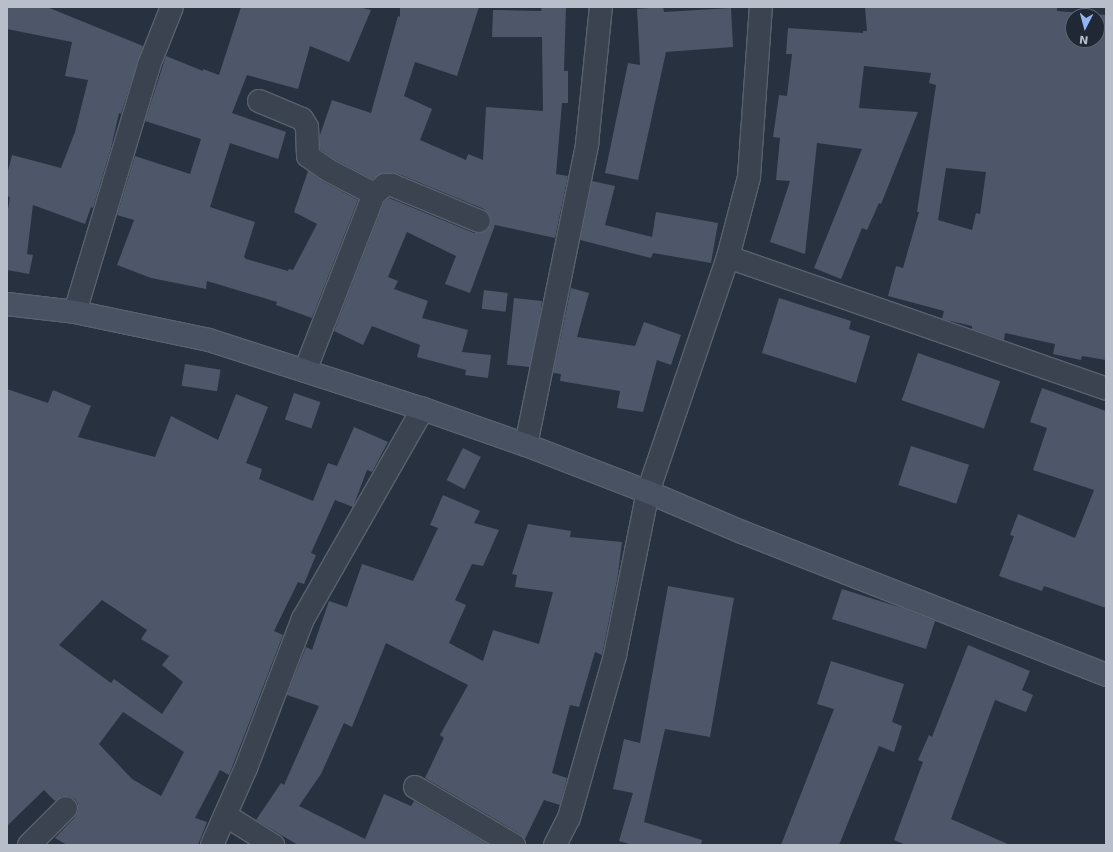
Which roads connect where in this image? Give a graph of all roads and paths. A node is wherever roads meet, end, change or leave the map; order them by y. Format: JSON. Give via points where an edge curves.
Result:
{"nodes":[{"id":1,"x":172,"y":7,"type":"edge"},
{"id":2,"x":601,"y":7,"type":"edge"},
{"id":3,"x":761,"y":7,"type":"edge"},
{"id":4,"x":259,"y":101,"type":"dead end"},
{"id":5,"x":374,"y":194,"type":"junction"},
{"id":6,"x":479,"y":221,"type":"dead end"},
{"id":7,"x":728,"y":257,"type":"junction"},
{"id":8,"x":7,"y":304,"type":"edge"},
{"id":9,"x":75,"y":312,"type":"junction"},
{"id":10,"x":305,"y":371,"type":"junction"},
{"id":11,"x":1106,"y":390,"type":"edge"},
{"id":12,"x":423,"y":409,"type":"junction"},
{"id":13,"x":526,"y":445,"type":"junction"},
{"id":14,"x":648,"y":492,"type":"junction"},
{"id":15,"x":1106,"y":675,"type":"edge"},
{"id":16,"x":415,"y":787,"type":"dead end"},
{"id":17,"x":66,"y":808,"type":"dead end"},
{"id":18,"x":225,"y":815,"type":"junction"},
{"id":19,"x":29,"y":845,"type":"edge"},
{"id":20,"x":212,"y":845,"type":"edge"},
{"id":21,"x":273,"y":845,"type":"edge"},
{"id":22,"x":514,"y":845,"type":"edge"},
{"id":23,"x":555,"y":845,"type":"edge"}],
"edges":[{"from":1,"to":9,"type":"street","via":[[149,65]]},
{"from":2,"to":13,"type":"street","via":[[587,144]]},
{"from":3,"to":7,"type":"street","via":[[749,177]]},
{"from":4,"to":5,"type":"street","via":[[302,119],[308,127],[308,156],[328,170]]},
{"from":5,"to":6,"type":"street","via":[[385,185],[392,184]]},
{"from":5,"to":10,"type":"street"},
{"from":7,"to":11,"type":"street"},
{"from":7,"to":14,"type":"street"},
{"from":8,"to":9,"type":"main road"},
{"from":9,"to":10,"type":"main road","via":[[209,340]]},
{"from":10,"to":12,"type":"main road"},
{"from":12,"to":13,"type":"main road"},
{"from":12,"to":18,"type":"street","via":[[303,619],[246,768]]},
{"from":13,"to":14,"type":"main road"},
{"from":14,"to":15,"type":"main road","via":[[749,535]]},
{"from":14,"to":23,"type":"street","via":[[615,656],[569,818]]},
{"from":16,"to":22,"type":"street"},
{"from":17,"to":19,"type":"street"},
{"from":18,"to":20,"type":"street"},
{"from":18,"to":21,"type":"street"}]}
